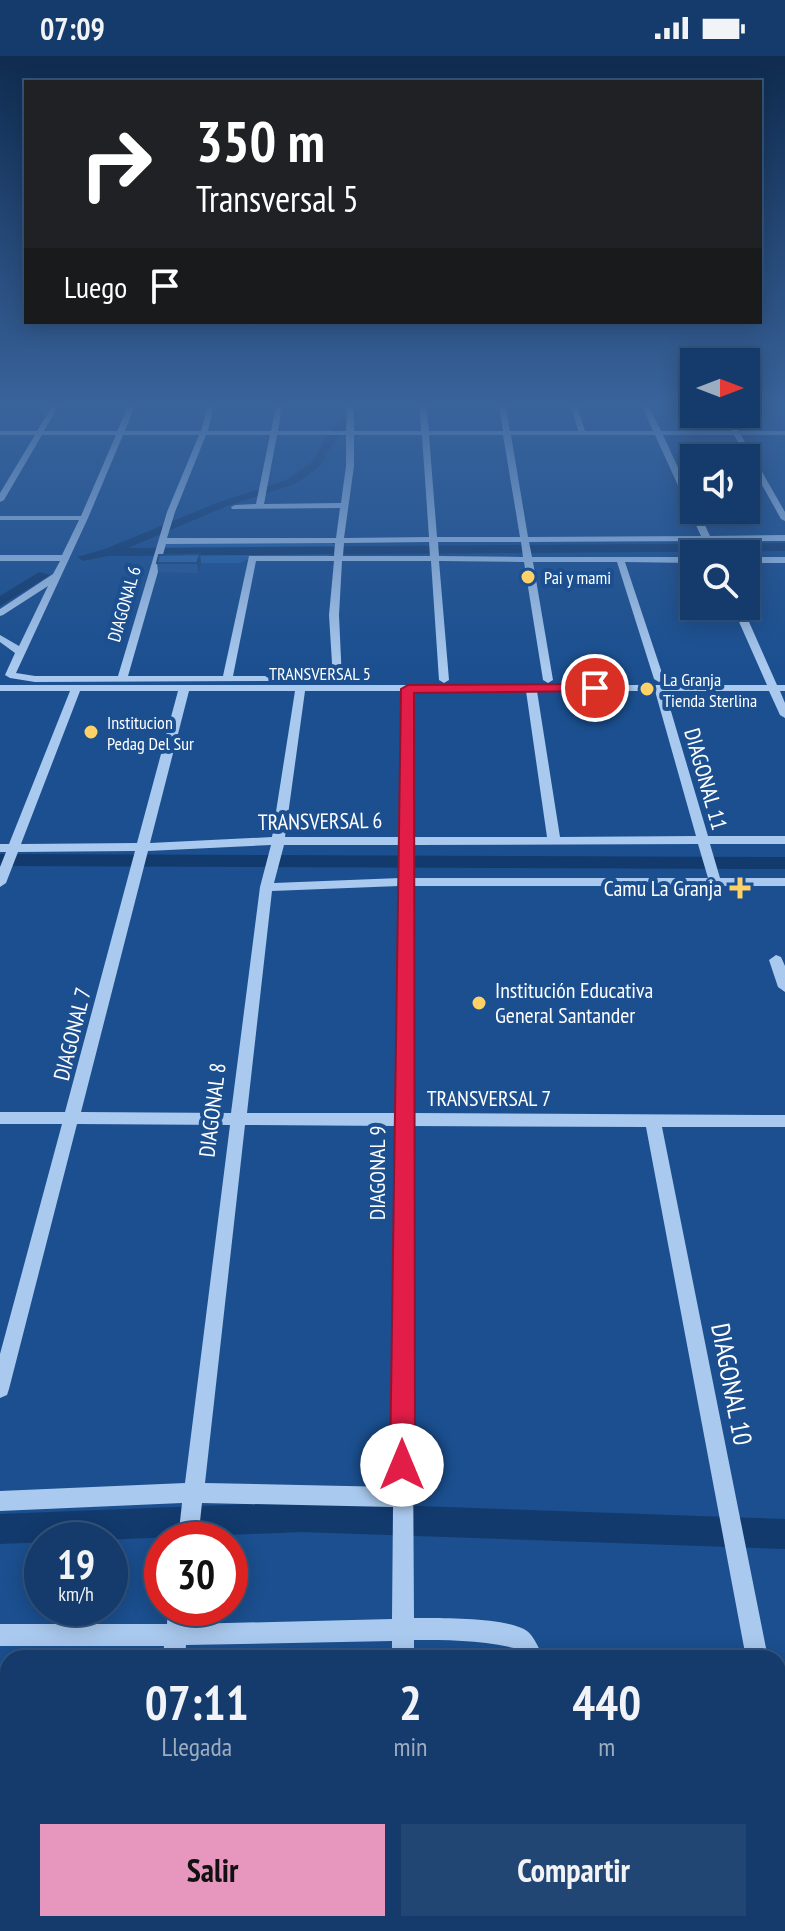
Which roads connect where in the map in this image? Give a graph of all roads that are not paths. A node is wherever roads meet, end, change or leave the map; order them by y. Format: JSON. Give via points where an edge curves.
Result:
{"nodes":[{"id":1,"x":95,"y":492,"type":"edge"},
{"id":2,"x":178,"y":492,"type":"edge"},
{"id":3,"x":262,"y":492,"type":"edge"},
{"id":4,"x":346,"y":492,"type":"edge"},
{"id":5,"x":430,"y":492,"type":"edge"},
{"id":6,"x":516,"y":492,"type":"edge"},
{"id":7,"x":686,"y":492,"type":"edge"},
{"id":8,"x":770,"y":492,"type":"edge"},
{"id":9,"x":260,"y":505,"type":"junction"},
{"id":10,"x":346,"y":505,"type":"junction"},
{"id":11,"x":235,"y":507,"type":"dead end"},
{"id":12,"x":0,"y":518,"type":"edge"},
{"id":13,"x":84,"y":518,"type":"junction"},
{"id":14,"x":785,"y":519,"type":"edge"},
{"id":15,"x":785,"y":538,"type":"edge"},
{"id":16,"x":162,"y":539,"type":"junction"},
{"id":17,"x":708,"y":540,"type":"edge"},
{"id":18,"x":734,"y":540,"type":"edge"},
{"id":19,"x":680,"y":542,"type":"edge"},
{"id":20,"x":339,"y":550,"type":"junction"},
{"id":21,"x":434,"y":550,"type":"junction"},
{"id":22,"x":526,"y":550,"type":"junction"},
{"id":23,"x":0,"y":558,"type":"edge"},
{"id":24,"x":620,"y":559,"type":"junction"},
{"id":25,"x":680,"y":560,"type":"edge"},
{"id":26,"x":760,"y":560,"type":"edge"},
{"id":27,"x":785,"y":560,"type":"edge"},
{"id":28,"x":61,"y":567,"type":"junction"},
{"id":29,"x":0,"y":613,"type":"edge"},
{"id":30,"x":744,"y":620,"type":"edge"},
{"id":31,"x":0,"y":638,"type":"edge"},
{"id":32,"x":20,"y":652,"type":"junction"},
{"id":33,"x":5,"y":677,"type":"edge"},
{"id":34,"x":122,"y":678,"type":"junction"},
{"id":35,"x":785,"y":678,"type":"edge"},
{"id":36,"x":227,"y":679,"type":"junction"},
{"id":37,"x":338,"y":679,"type":"junction"},
{"id":38,"x":444,"y":680,"type":"junction"},
{"id":39,"x":548,"y":680,"type":"junction"},
{"id":40,"x":659,"y":683,"type":"junction"},
{"id":41,"x":775,"y":685,"type":"edge"},
{"id":42,"x":0,"y":688,"type":"edge"},
{"id":43,"x":76,"y":688,"type":"junction"},
{"id":44,"x":531,"y":688,"type":"junction"},
{"id":45,"x":184,"y":689,"type":"junction"},
{"id":46,"x":300,"y":689,"type":"junction"},
{"id":47,"x":408,"y":689,"type":"junction"},
{"id":48,"x":785,"y":715,"type":"edge"},
{"id":49,"x":554,"y":840,"type":"junction"},
{"id":50,"x":702,"y":840,"type":"junction"},
{"id":51,"x":785,"y":840,"type":"edge"},
{"id":52,"x":405,"y":843,"type":"junction"},
{"id":53,"x":142,"y":850,"type":"junction"},
{"id":54,"x":7,"y":856,"type":"edge"},
{"id":55,"x":272,"y":863,"type":"junction"},
{"id":56,"x":406,"y":877,"type":"junction"},
{"id":57,"x":715,"y":882,"type":"junction"},
{"id":58,"x":785,"y":882,"type":"edge"},
{"id":59,"x":0,"y":883,"type":"edge"},
{"id":60,"x":776,"y":960,"type":"dead end"},
{"id":61,"x":785,"y":987,"type":"edge"},
{"id":62,"x":0,"y":1118,"type":"edge"},
{"id":63,"x":74,"y":1119,"type":"junction"},
{"id":64,"x":237,"y":1120,"type":"junction"},
{"id":65,"x":403,"y":1120,"type":"junction"},
{"id":66,"x":653,"y":1121,"type":"junction"},
{"id":67,"x":785,"y":1121,"type":"edge"},
{"id":68,"x":0,"y":1389,"type":"edge"},
{"id":69,"x":193,"y":1496,"type":"junction"},
{"id":70,"x":0,"y":1501,"type":"edge"},
{"id":71,"x":402,"y":1503,"type":"junction"},
{"id":72,"x":190,"y":1522,"type":"edge"},
{"id":73,"x":177,"y":1626,"type":"edge"},
{"id":74,"x":403,"y":1631,"type":"junction"},
{"id":75,"x":0,"y":1635,"type":"edge"},
{"id":76,"x":175,"y":1647,"type":"edge"},
{"id":77,"x":403,"y":1650,"type":"edge"},
{"id":78,"x":527,"y":1650,"type":"edge"},
{"id":79,"x":755,"y":1650,"type":"edge"}],
"edges":[{"from":1,"to":13,"type":"street"},
{"from":2,"to":16,"type":"street","name":"DIAGONAL 6"},
{"from":3,"to":9,"type":"street"},
{"from":4,"to":10,"type":"street"},
{"from":5,"to":21,"type":"street"},
{"from":6,"to":22,"type":"street"},
{"from":7,"to":17,"type":"street"},
{"from":8,"to":14,"type":"street"},
{"from":9,"to":10,"type":"street"},
{"from":9,"to":11,"type":"street"},
{"from":10,"to":20,"type":"street"},
{"from":12,"to":13,"type":"street"},
{"from":13,"to":28,"type":"street"},
{"from":15,"to":18,"type":"street"},
{"from":16,"to":20,"type":"street"},
{"from":16,"to":34,"type":"street","name":"DIAGONAL 6"},
{"from":19,"to":22,"type":"street"},
{"from":20,"to":21,"type":"street"},
{"from":20,"to":21,"type":"street"},
{"from":20,"to":36,"type":"street","via":[[252,558]]},
{"from":20,"to":37,"type":"street","via":[[334,615]]},
{"from":21,"to":22,"type":"street"},
{"from":21,"to":22,"type":"street"},
{"from":21,"to":38,"type":"street"},
{"from":22,"to":24,"type":"street"},
{"from":22,"to":39,"type":"street"},
{"from":23,"to":28,"type":"street"},
{"from":24,"to":25,"type":"street"},
{"from":24,"to":40,"type":"street","name":"DIAGONAL 11"},
{"from":26,"to":27,"type":"street"},
{"from":28,"to":29,"type":"street"},
{"from":28,"to":32,"type":"street"},
{"from":30,"to":41,"type":"street"},
{"from":31,"to":32,"type":"street"},
{"from":32,"to":33,"type":"street"},
{"from":33,"to":34,"type":"street","name":"TRANSVERSAL 5"},
{"from":34,"to":36,"type":"street","name":"TRANSVERSAL 5"},
{"from":35,"to":41,"type":"street","name":"TRANSVERSAL 5"},
{"from":36,"to":37,"type":"street","name":"TRANSVERSAL 5"},
{"from":37,"to":38,"type":"street","name":"TRANSVERSAL 5"},
{"from":38,"to":39,"type":"street","name":"TRANSVERSAL 5"},
{"from":39,"to":40,"type":"street","name":"TRANSVERSAL 5"},
{"from":40,"to":41,"type":"street","name":"TRANSVERSAL 5"},
{"from":40,"to":44,"type":"street","name":"TRANSVERSAL 5"},
{"from":40,"to":50,"type":"street","name":"DIAGONAL 11"},
{"from":41,"to":48,"type":"street"},
{"from":42,"to":43,"type":"street","name":"TRANSVERSAL 5"},
{"from":43,"to":45,"type":"street","name":"TRANSVERSAL 5"},
{"from":43,"to":54,"type":"street"},
{"from":44,"to":47,"type":"street","name":"TRANSVERSAL 5"},
{"from":44,"to":49,"type":"street"},
{"from":45,"to":46,"type":"street","name":"TRANSVERSAL 5"},
{"from":45,"to":53,"type":"street","name":"DIAGONAL 7"},
{"from":46,"to":47,"type":"street","name":"TRANSVERSAL 5"},
{"from":46,"to":55,"type":"street","name":"DIAGONAL 8"},
{"from":47,"to":52,"type":"street","name":"DIAGONAL 9"},
{"from":49,"to":50,"type":"street","name":"TRANSVERSAL 6"},
{"from":49,"to":52,"type":"street","name":"TRANSVERSAL 6"},
{"from":50,"to":51,"type":"street","name":"TRANSVERSAL 6"},
{"from":50,"to":57,"type":"street","name":"DIAGONAL 11"},
{"from":52,"to":55,"type":"street","name":"TRANSVERSAL 6"},
{"from":52,"to":56,"type":"street","name":"DIAGONAL 9"},
{"from":53,"to":54,"type":"street","name":"TRANSVERSAL 6"},
{"from":53,"to":55,"type":"street","name":"TRANSVERSAL 6"},
{"from":53,"to":63,"type":"street","name":"DIAGONAL 7"},
{"from":54,"to":59,"type":"street"},
{"from":55,"to":56,"type":"street","name":"TRANSVERSAL 6"},
{"from":55,"to":64,"type":"street","name":"DIAGONAL 8"},
{"from":56,"to":57,"type":"street","name":"TRANSVERSAL 6"},
{"from":56,"to":65,"type":"street","name":"DIAGONAL 9"},
{"from":57,"to":58,"type":"street","name":"TRANSVERSAL 6"},
{"from":60,"to":61,"type":"street"},
{"from":62,"to":63,"type":"street","name":"TRANSVERSAL 7"},
{"from":63,"to":64,"type":"street","name":"TRANSVERSAL 7"},
{"from":63,"to":68,"type":"street","name":"DIAGONAL 7"},
{"from":64,"to":65,"type":"street","name":"TRANSVERSAL 7"},
{"from":64,"to":69,"type":"street","name":"DIAGONAL 8"},
{"from":65,"to":66,"type":"street","name":"TRANSVERSAL 7"},
{"from":65,"to":71,"type":"street","name":"DIAGONAL 9"},
{"from":66,"to":67,"type":"street","name":"TRANSVERSAL 7"},
{"from":66,"to":79,"type":"street","name":"DIAGONAL 10"},
{"from":69,"to":70,"type":"street"},
{"from":69,"to":71,"type":"street"},
{"from":69,"to":72,"type":"street","name":"DIAGONAL 8"},
{"from":71,"to":74,"type":"street","name":"DIAGONAL 9"},
{"from":73,"to":76,"type":"street"},
{"from":74,"to":76,"type":"street"},
{"from":74,"to":77,"type":"street","name":"DIAGONAL 9"},
{"from":74,"to":78,"type":"street","via":[[504,1633],[521,1639]]},
{"from":75,"to":76,"type":"street"}]}
